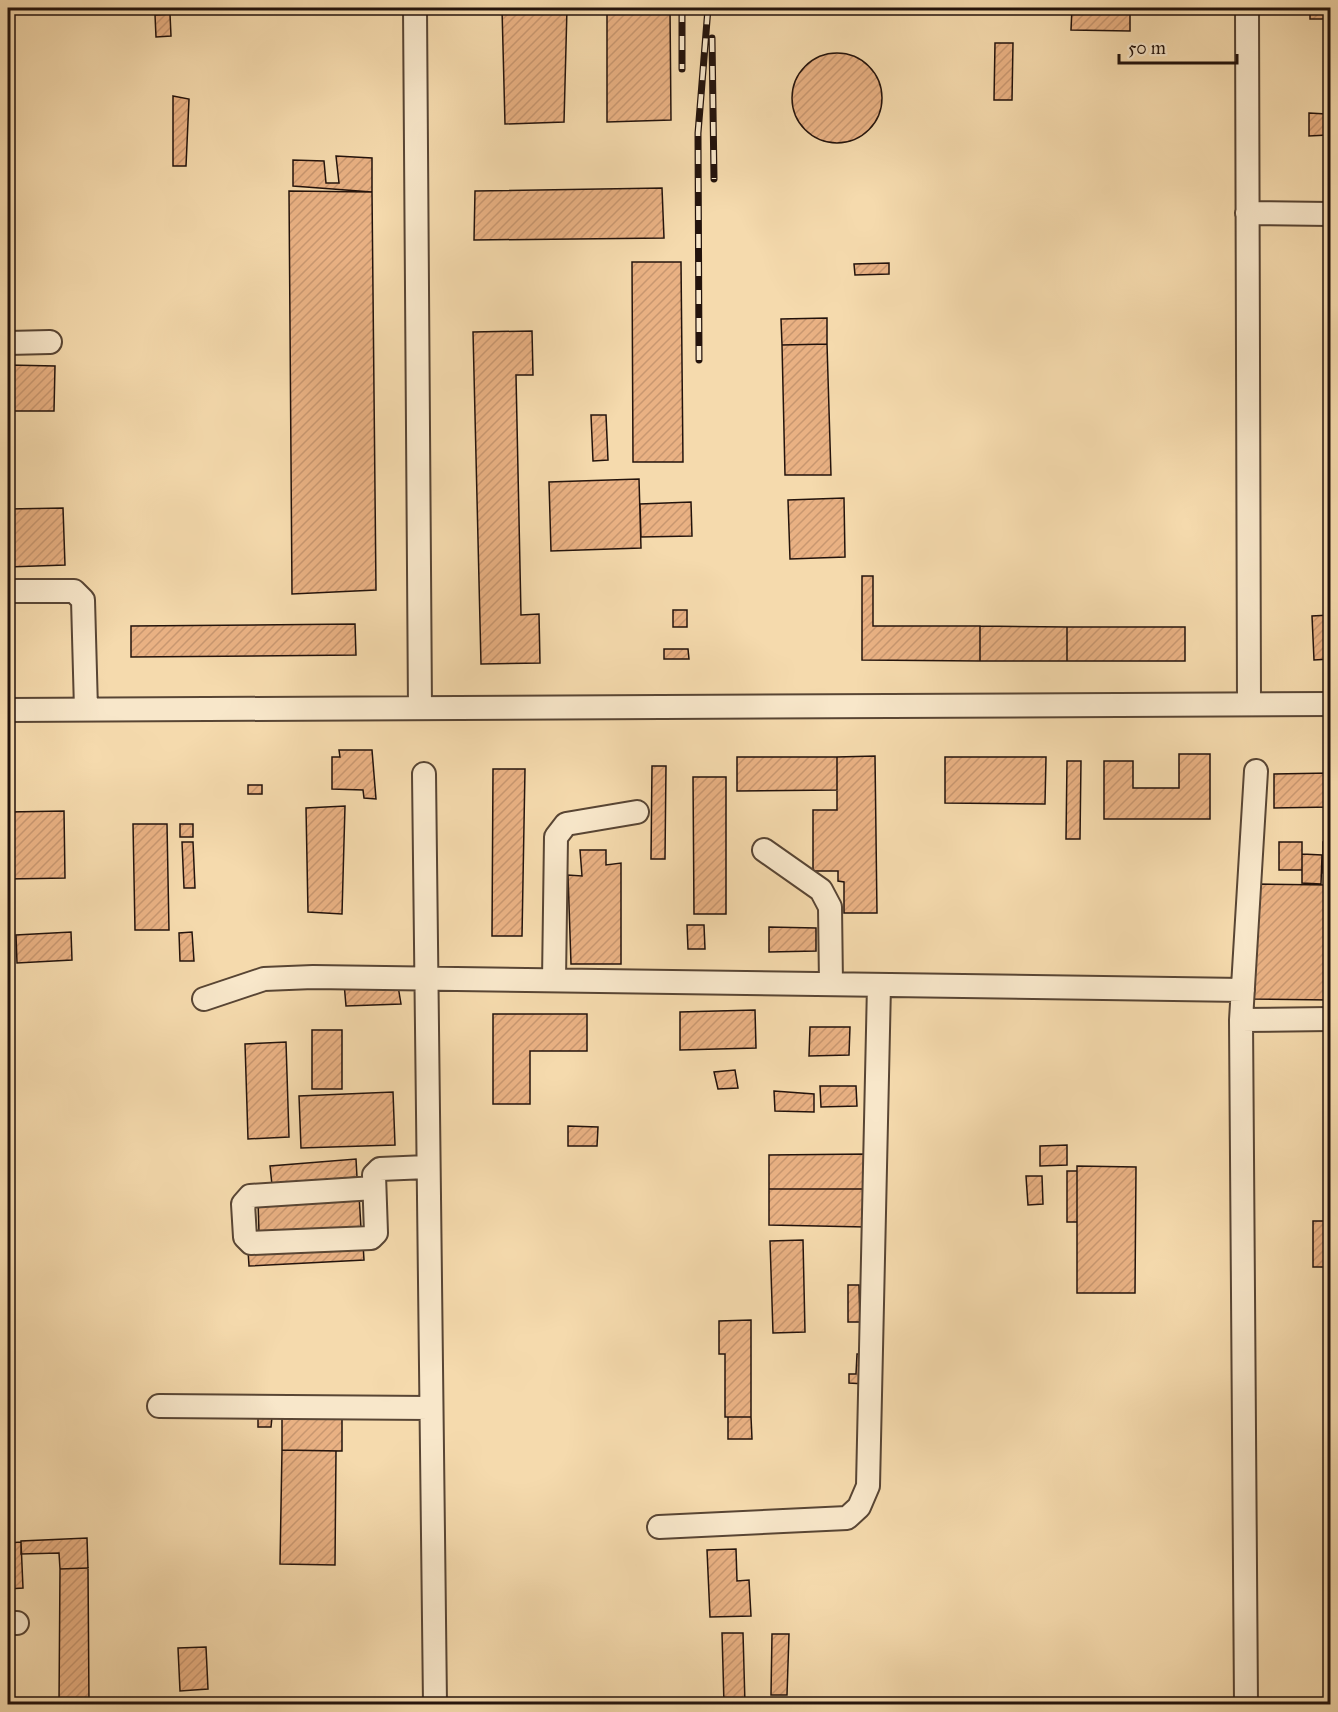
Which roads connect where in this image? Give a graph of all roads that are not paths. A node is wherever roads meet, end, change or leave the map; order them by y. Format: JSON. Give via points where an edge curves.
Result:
{"nodes":[{"id":1,"x":415,"y":8,"type":"edge"},
{"id":2,"x":1246,"y":8,"type":"edge"},
{"id":3,"x":1247,"y":213,"type":"junction"},
{"id":4,"x":1330,"y":214,"type":"edge"},
{"id":5,"x":50,"y":342,"type":"dead end"},
{"id":6,"x":8,"y":343,"type":"edge"},
{"id":7,"x":8,"y":591,"type":"edge"},
{"id":8,"x":1249,"y":704,"type":"junction"},
{"id":9,"x":1330,"y":704,"type":"edge"},
{"id":10,"x":420,"y":708,"type":"junction"},
{"id":11,"x":8,"y":710,"type":"edge"},
{"id":12,"x":86,"y":710,"type":"junction"},
{"id":13,"x":1256,"y":771,"type":"dead end"},
{"id":14,"x":424,"y":774,"type":"dead end"},
{"id":15,"x":637,"y":812,"type":"dead end"},
{"id":16,"x":764,"y":850,"type":"dead end"},
{"id":17,"x":424,"y":978,"type":"junction"},
{"id":18,"x":555,"y":980,"type":"junction"},
{"id":19,"x":831,"y":984,"type":"junction"},
{"id":20,"x":879,"y":985,"type":"junction"},
{"id":21,"x":1243,"y":990,"type":"junction"},
{"id":22,"x":204,"y":999,"type":"dead end"},
{"id":23,"x":1330,"y":1019,"type":"edge"},
{"id":24,"x":1241,"y":1020,"type":"junction"},
{"id":25,"x":427,"y":1167,"type":"junction"},
{"id":26,"x":374,"y":1188,"type":"junction"},
{"id":27,"x":159,"y":1406,"type":"dead end"},
{"id":28,"x":430,"y":1408,"type":"junction"},
{"id":29,"x":659,"y":1527,"type":"dead end"},
{"id":30,"x":435,"y":1704,"type":"edge"},
{"id":31,"x":1245,"y":1704,"type":"edge"}],
"edges":[{"from":1,"to":10,"type":"street"},
{"from":2,"to":3,"type":"street"},
{"from":3,"to":4,"type":"street"},
{"from":3,"to":8,"type":"street"},
{"from":5,"to":6,"type":"street"},
{"from":7,"to":12,"type":"street","via":[[74,591],[83,600]]},
{"from":8,"to":9,"type":"street"},
{"from":8,"to":10,"type":"street"},
{"from":10,"to":12,"type":"street"},
{"from":11,"to":12,"type":"street"},
{"from":13,"to":21,"type":"street"},
{"from":14,"to":17,"type":"street"},
{"from":15,"to":18,"type":"street","via":[[566,825],[555,837]]},
{"from":16,"to":19,"type":"street","via":[[827,897]]},
{"from":17,"to":18,"type":"street"},
{"from":17,"to":22,"type":"street","via":[[264,979]]},
{"from":17,"to":25,"type":"street"},
{"from":18,"to":19,"type":"street"},
{"from":19,"to":20,"type":"street"},
{"from":20,"to":21,"type":"street"},
{"from":20,"to":29,"type":"street","via":[[868,1486],[859,1507],[847,1518]]},
{"from":21,"to":24,"type":"street"},
{"from":23,"to":24,"type":"street"},
{"from":24,"to":31,"type":"street"},
{"from":25,"to":26,"type":"street","via":[[380,1169],[374,1175]]},
{"from":25,"to":28,"type":"street"},
{"from":26,"to":26,"type":"street","via":[[376,1233],[371,1238],[251,1244],[245,1237],[243,1204],[250,1196]]},
{"from":27,"to":28,"type":"street"},
{"from":28,"to":30,"type":"street"}]}
